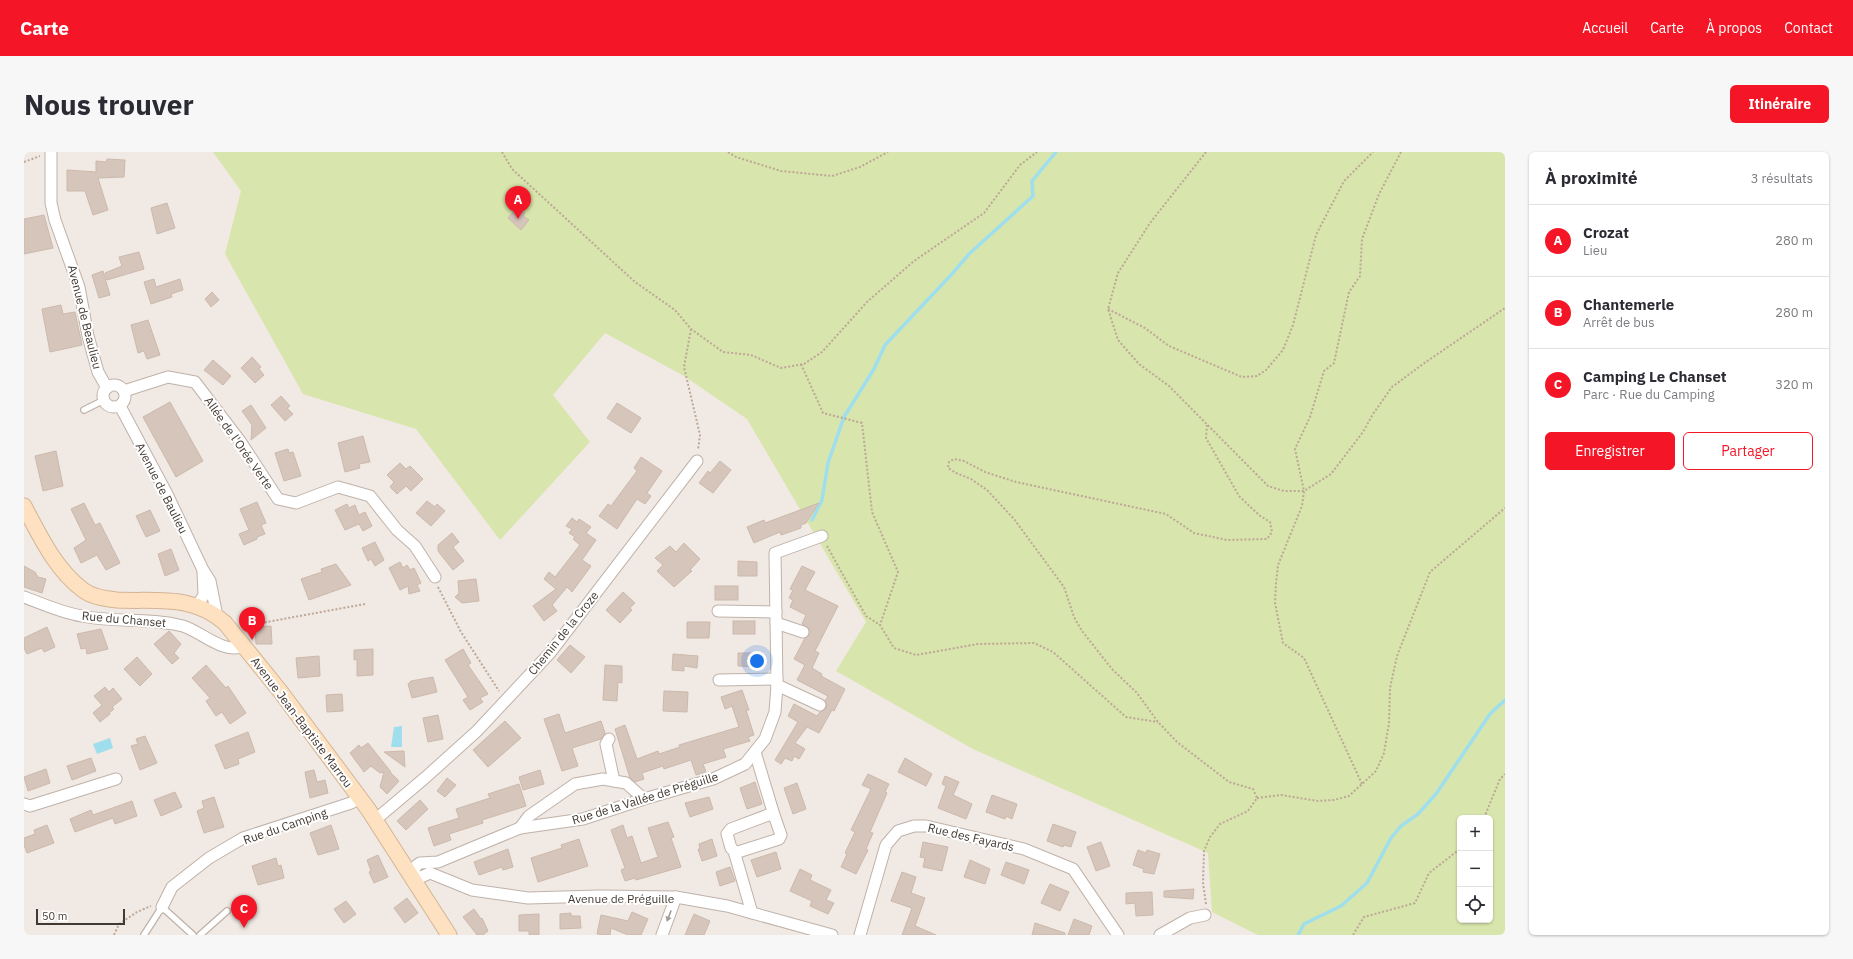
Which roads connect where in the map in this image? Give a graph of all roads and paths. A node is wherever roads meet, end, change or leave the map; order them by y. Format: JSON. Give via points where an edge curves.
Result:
{"nodes":[{"id":1,"x":502,"y":152,"type":"edge"},
{"id":2,"x":728,"y":152,"type":"edge"},
{"id":3,"x":888,"y":152,"type":"edge"},
{"id":4,"x":1037,"y":152,"type":"edge"},
{"id":5,"x":1206,"y":152,"type":"edge"},
{"id":6,"x":1373,"y":152,"type":"edge"},
{"id":7,"x":1401,"y":152,"type":"edge"},
{"id":8,"x":46,"y":154,"type":"edge"},
{"id":9,"x":24,"y":162,"type":"edge"},
{"id":10,"x":1505,"y":308,"type":"edge"},
{"id":11,"x":1108,"y":309,"type":"junction"},
{"id":12,"x":691,"y":329,"type":"junction"},
{"id":13,"x":801,"y":364,"type":"junction"},
{"id":14,"x":107,"y":388,"type":"junction"},
{"id":15,"x":124,"y":391,"type":"junction"},
{"id":16,"x":104,"y":400,"type":"junction"},
{"id":17,"x":120,"y":406,"type":"junction"},
{"id":18,"x":84,"y":410,"type":"dead end"},
{"id":19,"x":1207,"y":426,"type":"junction"},
{"id":20,"x":697,"y":461,"type":"joint"},
{"id":21,"x":1304,"y":491,"type":"junction"},
{"id":22,"x":24,"y":506,"type":"edge"},
{"id":23,"x":1505,"y":508,"type":"edge"},
{"id":24,"x":822,"y":536,"type":"joint"},
{"id":25,"x":203,"y":570,"type":"junction"},
{"id":26,"x":435,"y":577,"type":"joint"},
{"id":27,"x":24,"y":597,"type":"edge"},
{"id":28,"x":365,"y":604,"type":"dead end"},
{"id":29,"x":197,"y":606,"type":"junction"},
{"id":30,"x":718,"y":611,"type":"dead end"},
{"id":31,"x":217,"y":616,"type":"junction"},
{"id":32,"x":776,"y":617,"type":"junction"},
{"id":33,"x":880,"y":625,"type":"junction"},
{"id":34,"x":803,"y":632,"type":"dead end"},
{"id":35,"x":234,"y":634,"type":"junction"},
{"id":36,"x":244,"y":646,"type":"junction"},
{"id":37,"x":719,"y":680,"type":"dead end"},
{"id":38,"x":777,"y":682,"type":"junction"},
{"id":39,"x":505,"y":701,"type":"junction"},
{"id":40,"x":820,"y":705,"type":"dead end"},
{"id":41,"x":1158,"y":722,"type":"junction"},
{"id":42,"x":609,"y":739,"type":"dead end"},
{"id":43,"x":755,"y":752,"type":"junction"},
{"id":44,"x":1505,"y":774,"type":"edge"},
{"id":45,"x":116,"y":779,"type":"dead end"},
{"id":46,"x":614,"y":781,"type":"junction"},
{"id":47,"x":1362,"y":784,"type":"junction"},
{"id":48,"x":359,"y":798,"type":"junction"},
{"id":49,"x":1257,"y":798,"type":"junction"},
{"id":50,"x":644,"y":799,"type":"junction"},
{"id":51,"x":24,"y":804,"type":"edge"},
{"id":52,"x":774,"y":815,"type":"junction"},
{"id":53,"x":1485,"y":815,"type":"edge"},
{"id":54,"x":375,"y":820,"type":"junction"},
{"id":55,"x":520,"y":828,"type":"junction"},
{"id":56,"x":1457,"y":850,"type":"edge"},
{"id":57,"x":734,"y":851,"type":"junction"},
{"id":58,"x":438,"y":862,"type":"junction"},
{"id":59,"x":430,"y":873,"type":"junction"},
{"id":60,"x":410,"y":874,"type":"junction"},
{"id":61,"x":676,"y":897,"type":"junction"},
{"id":62,"x":162,"y":907,"type":"junction"},
{"id":63,"x":227,"y":911,"type":"dead end"},
{"id":64,"x":752,"y":913,"type":"junction"},
{"id":65,"x":1205,"y":915,"type":"joint"},
{"id":66,"x":114,"y":935,"type":"edge"},
{"id":67,"x":144,"y":935,"type":"edge"},
{"id":68,"x":193,"y":935,"type":"edge"},
{"id":69,"x":200,"y":935,"type":"edge"},
{"id":70,"x":449,"y":935,"type":"edge"},
{"id":71,"x":662,"y":935,"type":"edge"},
{"id":72,"x":832,"y":935,"type":"edge"},
{"id":73,"x":860,"y":935,"type":"edge"},
{"id":74,"x":1118,"y":935,"type":"edge"},
{"id":75,"x":1160,"y":935,"type":"edge"},
{"id":76,"x":1353,"y":935,"type":"edge"}],
"edges":[{"from":1,"to":12,"type":"path","via":[[512,169],[635,282],[675,310]]},
{"from":2,"to":3,"type":"path","via":[[736,157],[781,171],[832,176],[860,167]]},
{"from":4,"to":13,"type":"path","via":[[1020,164],[984,213],[914,261],[866,302],[822,352]]},
{"from":5,"to":11,"type":"path","via":[[1150,223],[1118,273]]},
{"from":6,"to":11,"type":"path","via":[[1344,181],[1316,235],[1293,325],[1283,350],[1258,376],[1242,377],[1169,346],[1145,328]]},
{"from":7,"to":21,"type":"path","via":[[1379,194],[1362,239],[1360,276],[1349,292],[1334,363],[1324,371],[1310,418],[1295,449]]},
{"from":8,"to":9,"type":"path"},
{"from":8,"to":14,"type":"street","name":"Avenue de Beaulieu","via":[[55,220],[79,287],[98,372]]},
{"from":10,"to":21,"type":"path","via":[[1392,387],[1363,432],[1331,474]]},
{"from":11,"to":19,"type":"path","via":[[1118,340],[1139,364],[1169,386]]},
{"from":12,"to":13,"type":"path","via":[[723,352],[751,355],[781,368]]},
{"from":12,"to":20,"type":"path","via":[[684,368],[700,435]]},
{"from":13,"to":33,"type":"path","via":[[823,412],[862,423],[872,512],[898,572]]},
{"from":14,"to":15,"type":"street","via":[[114,385]]},
{"from":14,"to":16,"type":"street","via":[[103,394]]},
{"from":15,"to":17,"type":"street","via":[[125,400]]},
{"from":15,"to":26,"type":"street","name":"Allée de l'Orée Verte","via":[[168,377],[195,382],[240,441],[278,499],[296,502],[338,488],[370,496],[397,530],[415,546]]},
{"from":16,"to":17,"type":"street","via":[[109,406]]},
{"from":16,"to":18,"type":"lane"},
{"from":17,"to":25,"type":"street","name":"Avenue de Baulieu","via":[[167,494]]},
{"from":19,"to":21,"type":"path","via":[[1268,486],[1284,491]]},
{"from":19,"to":41,"type":"path","via":[[1206,438],[1239,496],[1270,522],[1272,532],[1267,539],[1228,540],[1194,533],[1166,514],[1016,482],[985,472],[964,461],[954,459],[949,462],[948,468],[987,490],[1014,519],[1064,587],[1074,617],[1082,631],[1112,669],[1137,693]]},
{"from":20,"to":39,"type":"street","name":"Chemin de la Croze","via":[[550,653]]},
{"from":21,"to":47,"type":"path","via":[[1302,506],[1278,565],[1275,603],[1279,630],[1283,643],[1304,658]]},
{"from":22,"to":29,"type":"main road","name":"Avenue Jean-Baptiste Marrou","via":[[64,574],[84,591],[104,599],[177,601]]},
{"from":23,"to":47,"type":"path","via":[[1430,572],[1397,656],[1390,688],[1389,723],[1384,753],[1376,771]]},
{"from":24,"to":32,"type":"street","name":"Rue de la Vallée de Préguille","via":[[775,553]]},
{"from":24,"to":33,"type":"path","via":[[866,616]]},
{"from":25,"to":29,"type":"street","via":[[204,595]]},
{"from":25,"to":31,"type":"street","name":"Avenue de Baulieu","via":[[210,581]]},
{"from":26,"to":39,"type":"path","via":[[461,632]]},
{"from":27,"to":36,"type":"street","name":"Rue du Chanset","via":[[83,617],[169,623],[184,627],[227,647],[237,649]]},
{"from":28,"to":35,"type":"path","via":[[244,626]]},
{"from":29,"to":31,"type":"main road","name":"Avenue Jean-Baptiste Marrou"},
{"from":30,"to":32,"type":"street"},
{"from":31,"to":35,"type":"main road","name":"Avenue Jean-Baptiste Marrou"},
{"from":32,"to":34,"type":"street"},
{"from":32,"to":38,"type":"street","name":"Rue de la Vallée de Préguille"},
{"from":33,"to":41,"type":"path","via":[[894,648],[916,656],[978,644],[1034,643],[1053,652],[1126,717]]},
{"from":35,"to":36,"type":"main road","name":"Avenue Jean-Baptiste Marrou"},
{"from":36,"to":48,"type":"main road","name":"Avenue Jean-Baptiste Marrou"},
{"from":37,"to":38,"type":"street"},
{"from":38,"to":40,"type":"street"},
{"from":38,"to":43,"type":"street","name":"Rue de la Vallée de Préguille","via":[[775,712],[765,739]]},
{"from":39,"to":54,"type":"street","name":"Chemin de la Croze","via":[[453,754]]},
{"from":41,"to":49,"type":"path","via":[[1177,742],[1229,782],[1253,789]]},
{"from":42,"to":46,"type":"street","via":[[606,744]]},
{"from":43,"to":50,"type":"street","name":"Rue de la Vallée de Préguille","via":[[745,764],[713,779]]},
{"from":43,"to":52,"type":"street"},
{"from":44,"to":53,"type":"path","via":[[1500,779]]},
{"from":45,"to":51,"type":"street","via":[[30,806]]},
{"from":46,"to":50,"type":"street","via":[[626,783]]},
{"from":46,"to":55,"type":"street","via":[[602,779],[576,784],[529,816]]},
{"from":47,"to":49,"type":"path","via":[[1349,796],[1334,800],[1318,801],[1281,795]]},
{"from":48,"to":54,"type":"main road","name":"Avenue Jean-Baptiste Marrou"},
{"from":48,"to":62,"type":"street","name":"Rue du Camping","via":[[351,803],[244,838],[209,858],[172,887]]},
{"from":49,"to":65,"type":"path","via":[[1248,811],[1220,824],[1210,837],[1204,851]]},
{"from":50,"to":55,"type":"street","name":"Rue de la Vallée de Préguille","via":[[583,819]]},
{"from":52,"to":57,"type":"street","via":[[731,829],[727,834]]},
{"from":52,"to":57,"type":"street","via":[[781,834],[779,839]]},
{"from":54,"to":60,"type":"main road","name":"Avenue Jean-Baptiste Marrou"},
{"from":55,"to":58,"type":"street","name":"Rue de la Vallée de Préguille"},
{"from":56,"to":76,"type":"path","via":[[1429,873],[1415,903],[1364,917]]},
{"from":57,"to":64,"type":"street"},
{"from":58,"to":59,"type":"street"},
{"from":58,"to":60,"type":"street","name":"Rue de la Vallée de Préguille","via":[[420,863]]},
{"from":59,"to":60,"type":"street","name":"Avenue de Préguille","via":[[421,877]]},
{"from":59,"to":61,"type":"street","name":"Avenue de Préguille","via":[[472,890],[528,898]]},
{"from":60,"to":70,"type":"main road","name":"Avenue Jean-Baptiste Marrou"},
{"from":61,"to":64,"type":"street","name":"Avenue de Préguille"},
{"from":61,"to":71,"type":"street","one_way":true},
{"from":62,"to":66,"type":"path","via":[[149,906],[137,912],[119,924]]},
{"from":62,"to":67,"type":"lane"},
{"from":62,"to":68,"type":"lane"},
{"from":63,"to":69,"type":"lane"},
{"from":64,"to":72,"type":"street","name":"Avenue de Préguille"},
{"from":65,"to":75,"type":"street","via":[[1190,918]]},
{"from":73,"to":74,"type":"street","name":"Rue des Fayards","via":[[886,845],[898,831],[914,826],[926,826],[1024,850],[1073,869]]}]}
